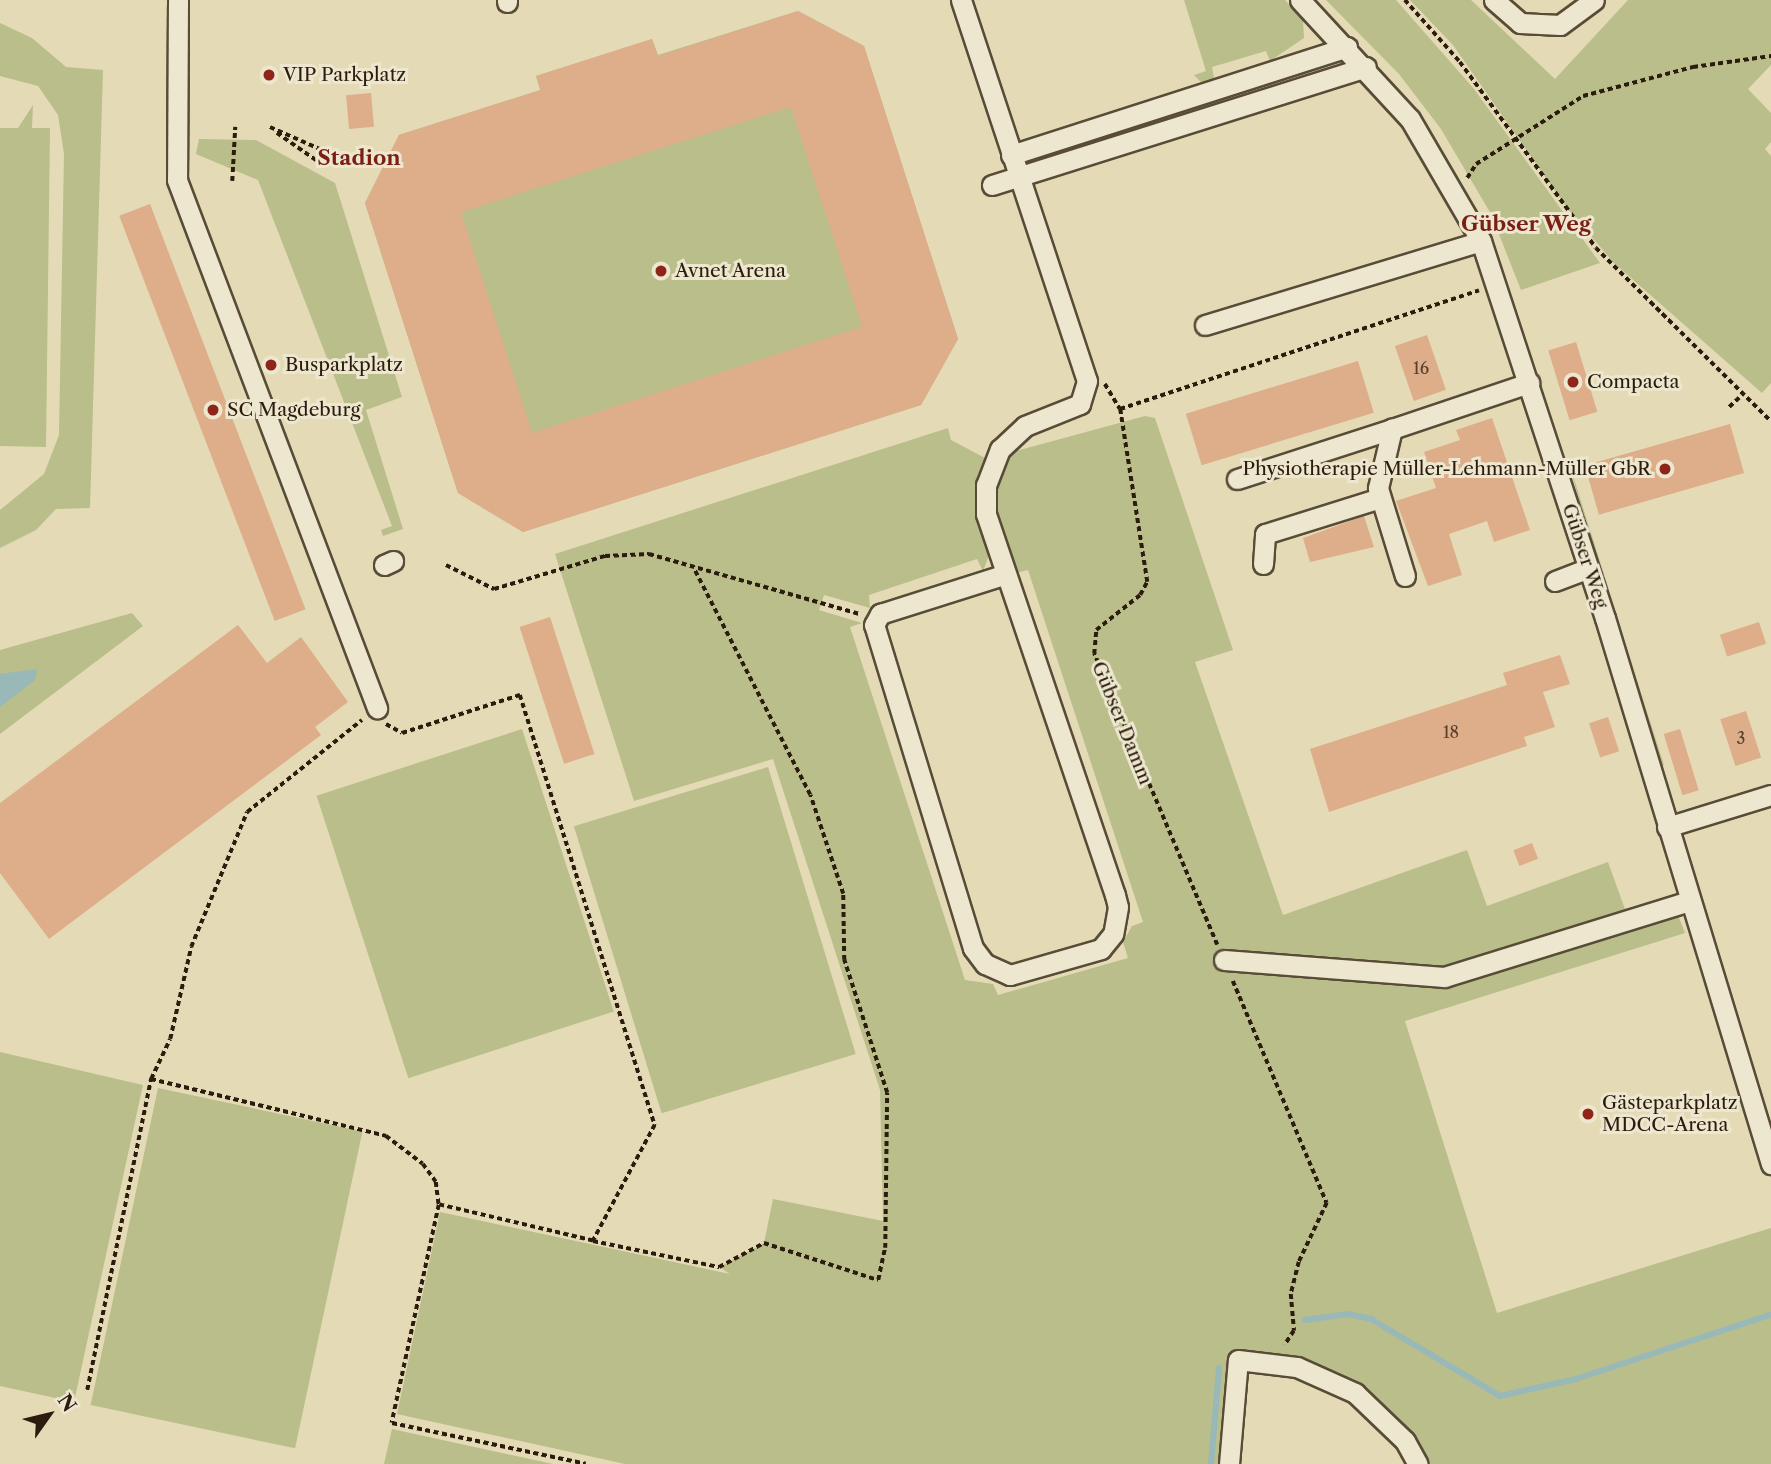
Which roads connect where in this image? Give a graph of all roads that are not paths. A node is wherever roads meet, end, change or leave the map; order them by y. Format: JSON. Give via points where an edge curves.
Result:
{"nodes":[{"id":1,"x":178,"y":0,"type":"edge"},
{"id":2,"x":961,"y":0,"type":"edge"},
{"id":3,"x":1300,"y":0,"type":"edge"},
{"id":4,"x":1494,"y":0,"type":"edge"},
{"id":5,"x":1594,"y":0,"type":"edge"},
{"id":6,"x":1347,"y":47,"type":"junction"},
{"id":7,"x":1366,"y":67,"type":"junction"},
{"id":8,"x":1010,"y":155,"type":"junction"},
{"id":9,"x":1018,"y":177,"type":"junction"},
{"id":10,"x":992,"y":185,"type":"dead end"},
{"id":11,"x":1481,"y":241,"type":"junction"},
{"id":12,"x":1205,"y":325,"type":"dead end"},
{"id":13,"x":1529,"y":383,"type":"junction"},
{"id":14,"x":1392,"y":429,"type":"junction"},
{"id":15,"x":1237,"y":480,"type":"dead end"},
{"id":16,"x":1380,"y":498,"type":"junction"},
{"id":17,"x":1263,"y":564,"type":"dead end"},
{"id":18,"x":1587,"y":569,"type":"junction"},
{"id":19,"x":1006,"y":574,"type":"junction"},
{"id":20,"x":1405,"y":576,"type":"dead end"},
{"id":21,"x":1555,"y":580,"type":"dead end"},
{"id":22,"x":377,"y":708,"type":"road end"},
{"id":23,"x":1771,"y":795,"type":"edge"},
{"id":24,"x":1667,"y":827,"type":"junction"},
{"id":25,"x":1689,"y":901,"type":"junction"},
{"id":26,"x":1224,"y":960,"type":"road end"},
{"id":27,"x":1771,"y":1164,"type":"edge"},
{"id":28,"x":1405,"y":1441,"type":"junction"},
{"id":29,"x":1228,"y":1464,"type":"edge"},
{"id":30,"x":1409,"y":1464,"type":"edge"},
{"id":31,"x":1418,"y":1464,"type":"edge"}],
"edges":[{"from":1,"to":22,"type":"street","via":[[177,180]]},
{"from":2,"to":8,"type":"street"},
{"from":3,"to":6,"type":"street","name":"Gübser Weg"},
{"from":4,"to":5,"type":"street","via":[[1520,23],[1560,25]]},
{"from":6,"to":7,"type":"street","name":"Gübser Weg"},
{"from":6,"to":8,"type":"street"},
{"from":7,"to":9,"type":"street"},
{"from":7,"to":11,"type":"street","name":"Gübser Weg","via":[[1454,187]]},
{"from":8,"to":9,"type":"street"},
{"from":9,"to":10,"type":"street"},
{"from":9,"to":19,"type":"street","via":[[1087,381],[1080,404],[1018,430],[993,464],[985,507]]},
{"from":11,"to":12,"type":"street"},
{"from":11,"to":13,"type":"street","name":"Gübser Weg"},
{"from":13,"to":14,"type":"street"},
{"from":13,"to":18,"type":"street","name":"Gübser Weg"},
{"from":14,"to":15,"type":"street"},
{"from":14,"to":16,"type":"street","via":[[1380,462]]},
{"from":16,"to":17,"type":"street","via":[[1265,534]]},
{"from":16,"to":20,"type":"street"},
{"from":18,"to":21,"type":"street"},
{"from":18,"to":24,"type":"street","name":"Gübser Weg"},
{"from":19,"to":19,"type":"street","via":[[1117,901],[1113,934],[1098,950],[1010,975],[977,957],[875,618]]},
{"from":23,"to":24,"type":"street"},
{"from":24,"to":25,"type":"street","name":"Gübser Weg"},
{"from":25,"to":26,"type":"street","via":[[1444,977]]},
{"from":25,"to":27,"type":"street","name":"Gübser Weg"},
{"from":28,"to":29,"type":"street","via":[[1355,1393],[1297,1367],[1238,1360]]},
{"from":28,"to":30,"type":"street"},
{"from":28,"to":31,"type":"street"}]}
